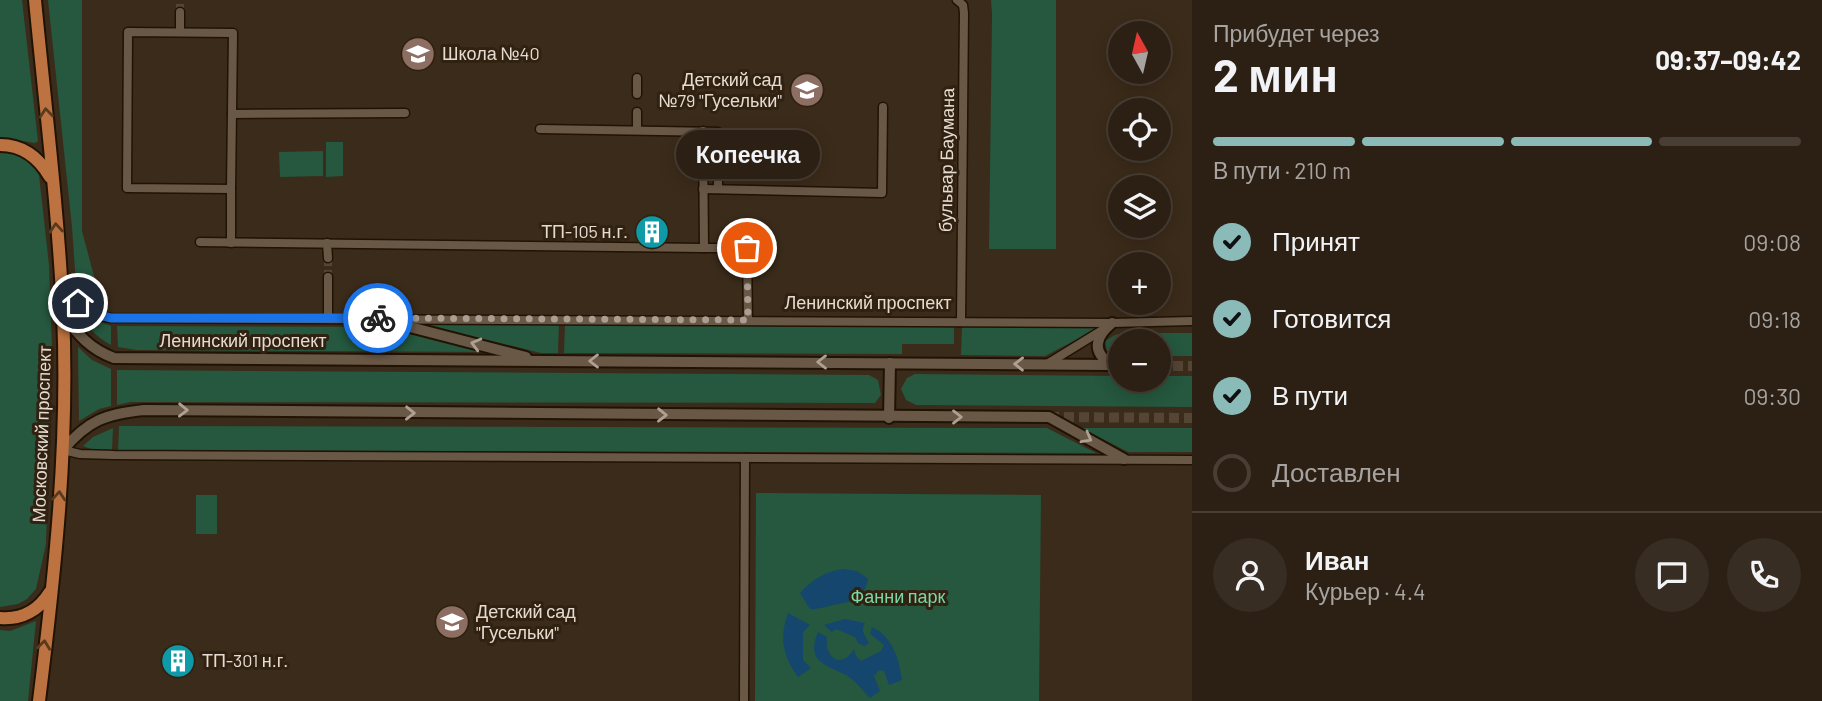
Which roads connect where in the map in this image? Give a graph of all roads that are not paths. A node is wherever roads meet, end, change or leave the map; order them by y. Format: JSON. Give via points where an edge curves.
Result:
{"nodes":[{"id":1,"x":34,"y":0,"type":"edge"},
{"id":2,"x":957,"y":0,"type":"edge"},
{"id":3,"x":180,"y":12,"type":"tunnel mouth"},
{"id":4,"x":180,"y":32,"type":"junction"},
{"id":5,"x":637,"y":78,"type":"dead end"},
{"id":6,"x":637,"y":94,"type":"dead end"},
{"id":7,"x":883,"y":107,"type":"dead end"},
{"id":8,"x":637,"y":112,"type":"dead end"},
{"id":9,"x":405,"y":113,"type":"dead end"},
{"id":10,"x":232,"y":114,"type":"junction"},
{"id":11,"x":540,"y":129,"type":"dead end"},
{"id":12,"x":637,"y":130,"type":"junction"},
{"id":13,"x":704,"y":131,"type":"junction"},
{"id":14,"x":0,"y":145,"type":"edge"},
{"id":15,"x":52,"y":181,"type":"junction"},
{"id":16,"x":231,"y":189,"type":"junction"},
{"id":17,"x":703,"y":189,"type":"junction"},
{"id":18,"x":718,"y":189,"type":"junction"},
{"id":19,"x":200,"y":242,"type":"dead end"},
{"id":20,"x":231,"y":243,"type":"junction"},
{"id":21,"x":327,"y":243,"type":"junction"},
{"id":22,"x":704,"y":248,"type":"junction"},
{"id":23,"x":328,"y":258,"type":"tunnel mouth"},
{"id":24,"x":60,"y":275,"type":"junction"},
{"id":25,"x":328,"y":277,"type":"tunnel mouth"},
{"id":26,"x":63,"y":314,"type":"junction"},
{"id":27,"x":328,"y":318,"type":"junction"},
{"id":28,"x":375,"y":318,"type":"junction"},
{"id":29,"x":748,"y":320,"type":"junction"},
{"id":30,"x":961,"y":321,"type":"junction"},
{"id":31,"x":1192,"y":321,"type":"edge"},
{"id":32,"x":1112,"y":323,"type":"junction"},
{"id":33,"x":542,"y":361,"type":"junction"},
{"id":34,"x":890,"y":363,"type":"junction"},
{"id":35,"x":1046,"y":365,"type":"junction"},
{"id":36,"x":889,"y":418,"type":"junction"},
{"id":37,"x":63,"y":450,"type":"junction"},
{"id":38,"x":746,"y":458,"type":"junction"},
{"id":39,"x":1124,"y":459,"type":"junction"},
{"id":40,"x":1192,"y":460,"type":"edge"},
{"id":41,"x":52,"y":588,"type":"junction"},
{"id":42,"x":0,"y":618,"type":"edge"},
{"id":43,"x":39,"y":701,"type":"edge"},
{"id":44,"x":744,"y":701,"type":"edge"}],
"edges":[{"from":15,"to":1,"type":"main road","name":"Московский проспект","one_way":true},
{"from":2,"to":30,"type":"street","name":"бульвар Баумана","via":[[964,13]]},
{"from":3,"to":4,"type":"street"},
{"from":4,"to":10,"type":"street","via":[[233,33]]},
{"from":4,"to":16,"type":"street","via":[[128,32],[127,188]]},
{"from":5,"to":6,"type":"street"},
{"from":7,"to":18,"type":"street","via":[[882,193]]},
{"from":8,"to":12,"type":"street"},
{"from":9,"to":10,"type":"street"},
{"from":10,"to":16,"type":"street"},
{"from":11,"to":12,"type":"street"},
{"from":12,"to":13,"type":"street"},
{"from":13,"to":17,"type":"street"},
{"from":13,"to":18,"type":"street","via":[[718,132]]},
{"from":14,"to":15,"type":"main road","via":[[29,152],[43,164]]},
{"from":24,"to":15,"type":"main road","name":"Московский проспект","one_way":true},
{"from":16,"to":20,"type":"street"},
{"from":17,"to":18,"type":"street"},
{"from":17,"to":22,"type":"street"},
{"from":19,"to":20,"type":"street"},
{"from":20,"to":21,"type":"street"},
{"from":21,"to":22,"type":"street"},
{"from":21,"to":23,"type":"street"},
{"from":22,"to":29,"type":"street","via":[[747,248]]},
{"from":24,"to":26,"type":"main road","name":"Московский проспект"},
{"from":24,"to":27,"type":"street","name":"Ленинский проспект","via":[[88,312],[111,318]]},
{"from":25,"to":27,"type":"street"},
{"from":26,"to":33,"type":"main road","name":"Ленинский проспект","via":[[91,347],[114,358]]},
{"from":26,"to":37,"type":"main road","name":"Московский проспект"},
{"from":27,"to":28,"type":"street","name":"Ленинский проспект"},
{"from":28,"to":29,"type":"street","name":"Ленинский проспект"},
{"from":33,"to":28,"type":"main road","one_way":true},
{"from":29,"to":30,"type":"street","name":"Ленинский проспект"},
{"from":30,"to":32,"type":"street","name":"Ленинский проспект"},
{"from":31,"to":32,"type":"street","name":"Ленинский проспект"},
{"from":32,"to":35,"type":"street"},
{"from":32,"to":35,"type":"main road","name":"Ленинский проспект","via":[[1102,333],[1098,347],[1103,360],[1112,365]]},
{"from":34,"to":33,"type":"main road","name":"Ленинский проспект","one_way":true},
{"from":35,"to":34,"type":"main road","name":"Ленинский проспект","one_way":true},
{"from":34,"to":36,"type":"main road"},
{"from":37,"to":36,"type":"main road","one_way":true,"via":[[85,426],[99,419],[144,410]]},
{"from":36,"to":39,"type":"main road","one_way":true,"via":[[1049,417]]},
{"from":37,"to":38,"type":"street","via":[[114,455]]},
{"from":41,"to":37,"type":"main road","name":"Московский проспект","one_way":true},
{"from":38,"to":39,"type":"street"},
{"from":38,"to":44,"type":"street"},
{"from":39,"to":40,"type":"street"},
{"from":41,"to":42,"type":"main road","via":[[31,612]]},
{"from":43,"to":41,"type":"main road","name":"Московский проспект","one_way":true}]}
